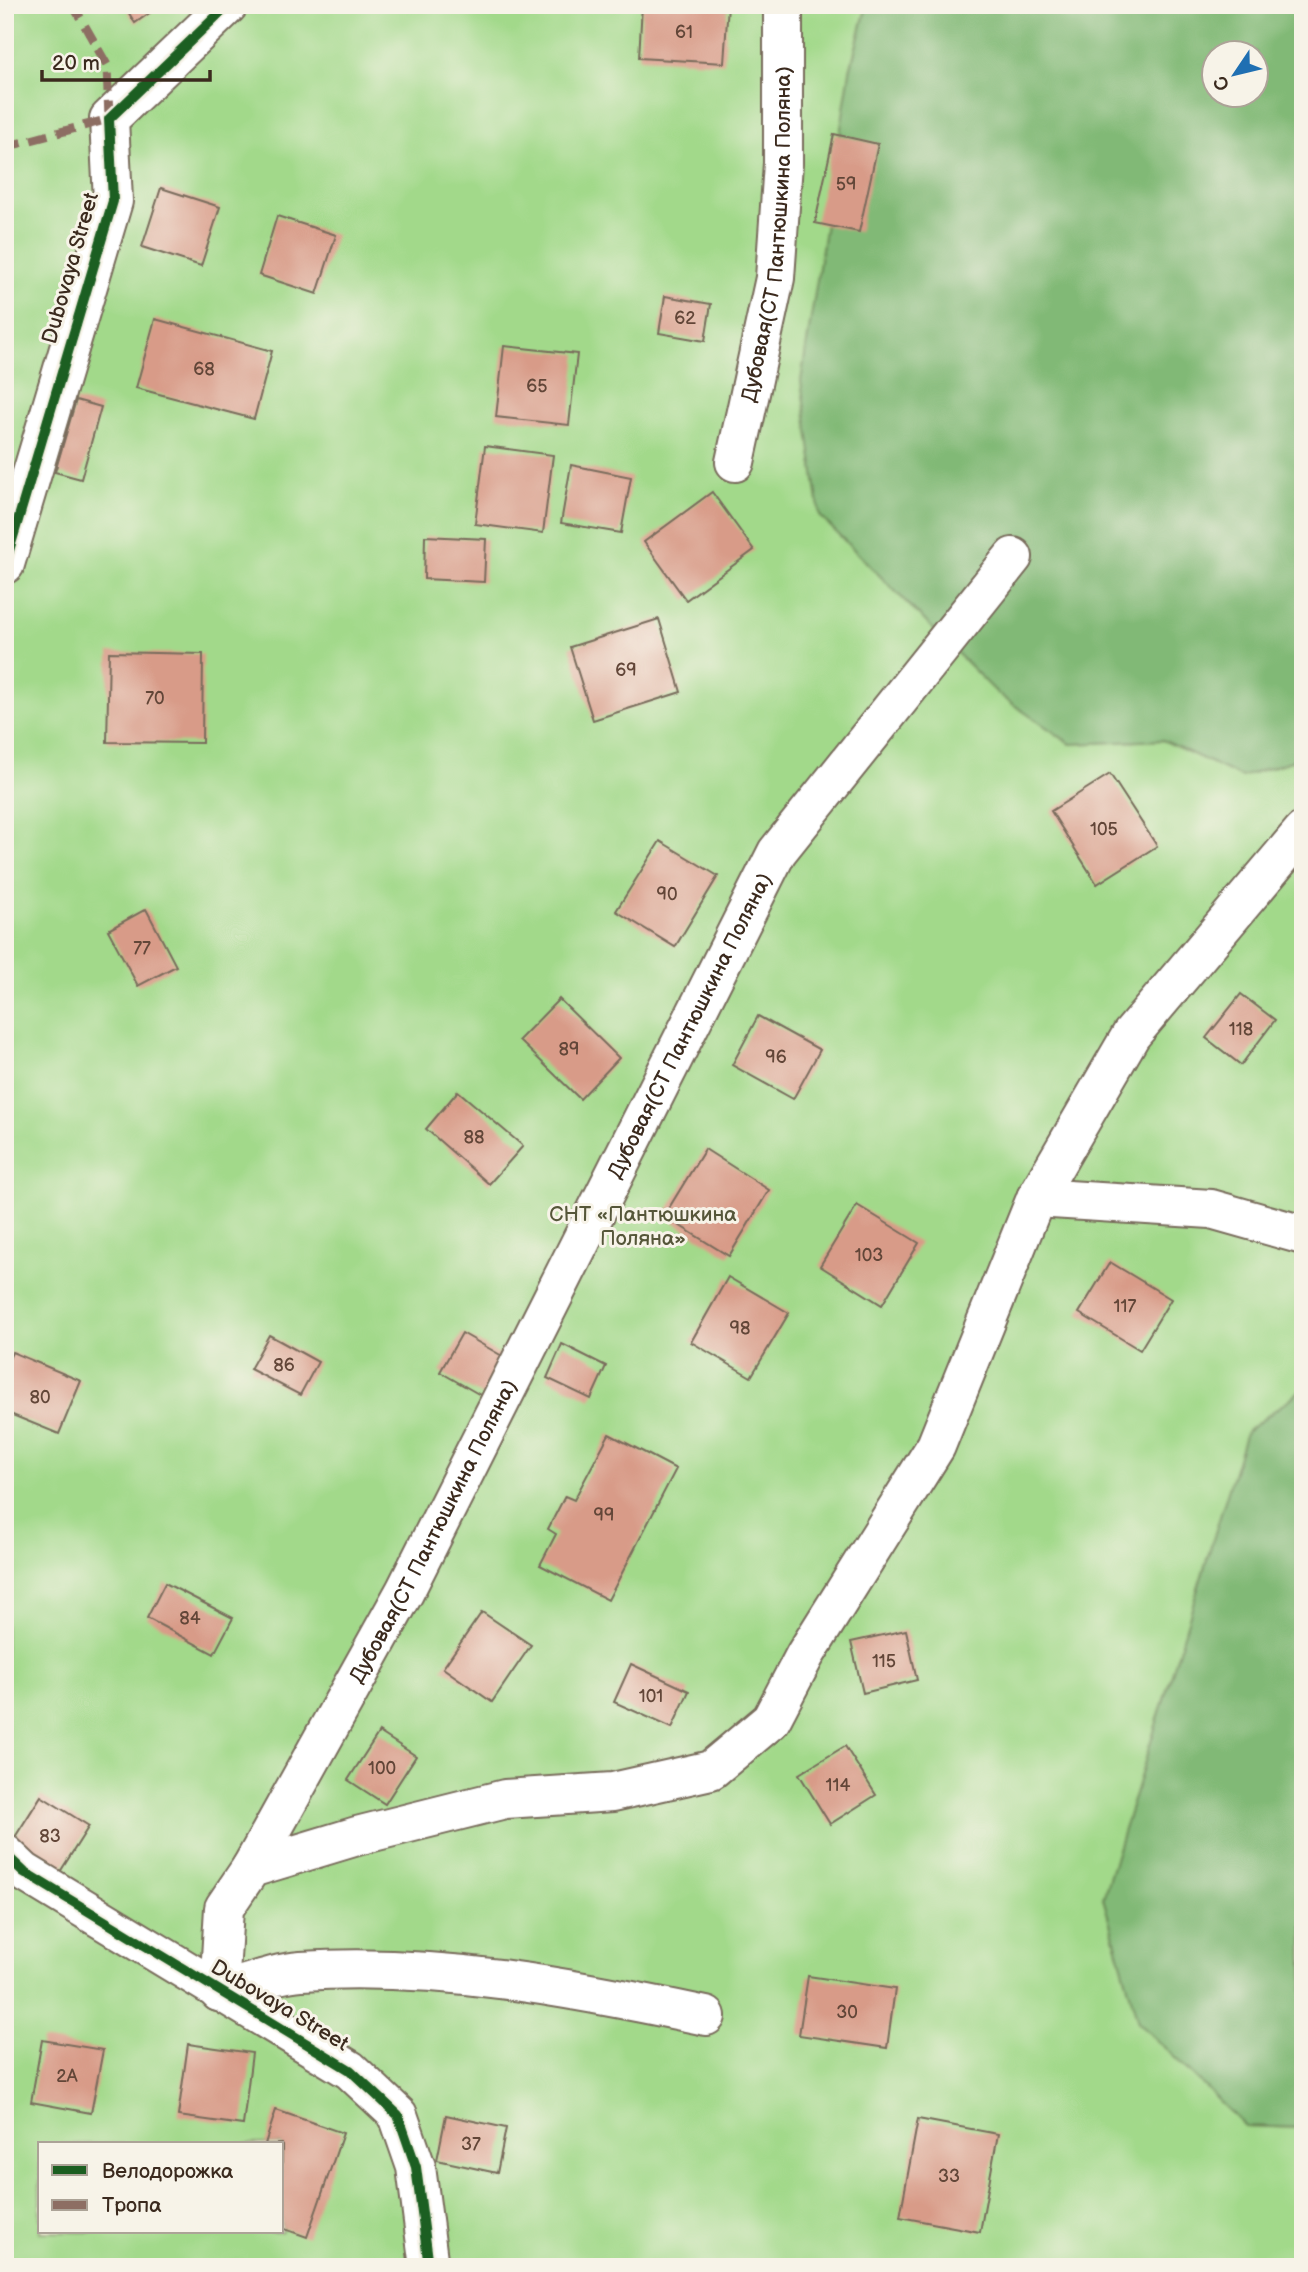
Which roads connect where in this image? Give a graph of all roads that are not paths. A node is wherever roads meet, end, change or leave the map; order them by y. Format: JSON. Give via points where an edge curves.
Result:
{"nodes":[{"id":1,"x":783,"y":5,"type":"edge"},
{"id":2,"x":220,"y":11,"type":"edge"},
{"id":3,"x":736,"y":462,"type":"dead end"},
{"id":4,"x":1013,"y":557,"type":"dead end"},
{"id":5,"x":5,"y":564,"type":"edge"},
{"id":6,"x":1303,"y":831,"type":"edge"},
{"id":7,"x":1036,"y":1198,"type":"junction"},
{"id":8,"x":1303,"y":1235,"type":"edge"},
{"id":9,"x":5,"y":1854,"type":"edge"},
{"id":10,"x":251,"y":1868,"type":"junction"},
{"id":11,"x":219,"y":1992,"type":"junction"},
{"id":12,"x":706,"y":2016,"type":"dead end"},
{"id":13,"x":429,"y":2267,"type":"edge"}],
"edges":[{"from":1,"to":3,"type":"street","name":"Дубовая(СТ Пантюшкина Поляна)","via":[[783,163],[775,278]]},
{"from":2,"to":5,"type":"street","name":"Dubovaya Street","via":[[109,119],[113,201]]},
{"from":4,"to":10,"type":"street","name":"Дубовая(СТ Пантюшкина Поляна)","via":[[777,852],[405,1591]]},
{"from":6,"to":7,"type":"street","via":[[1131,1035]]},
{"from":7,"to":8,"type":"street","via":[[1211,1209]]},
{"from":7,"to":10,"type":"street","via":[[936,1446],[805,1655],[771,1720],[711,1770],[613,1793],[505,1799]]},
{"from":9,"to":11,"type":"street","name":"Dubovaya Street","via":[[24,1872]]},
{"from":10,"to":11,"type":"street","name":"Дубовая(СТ Пантюшкина Поляна)","via":[[224,1908]]},
{"from":11,"to":12,"type":"street","via":[[299,1971],[443,1971]]},
{"from":11,"to":13,"type":"street","name":"Dubovaya Street","via":[[351,2070],[398,2115],[416,2167]]}]}
